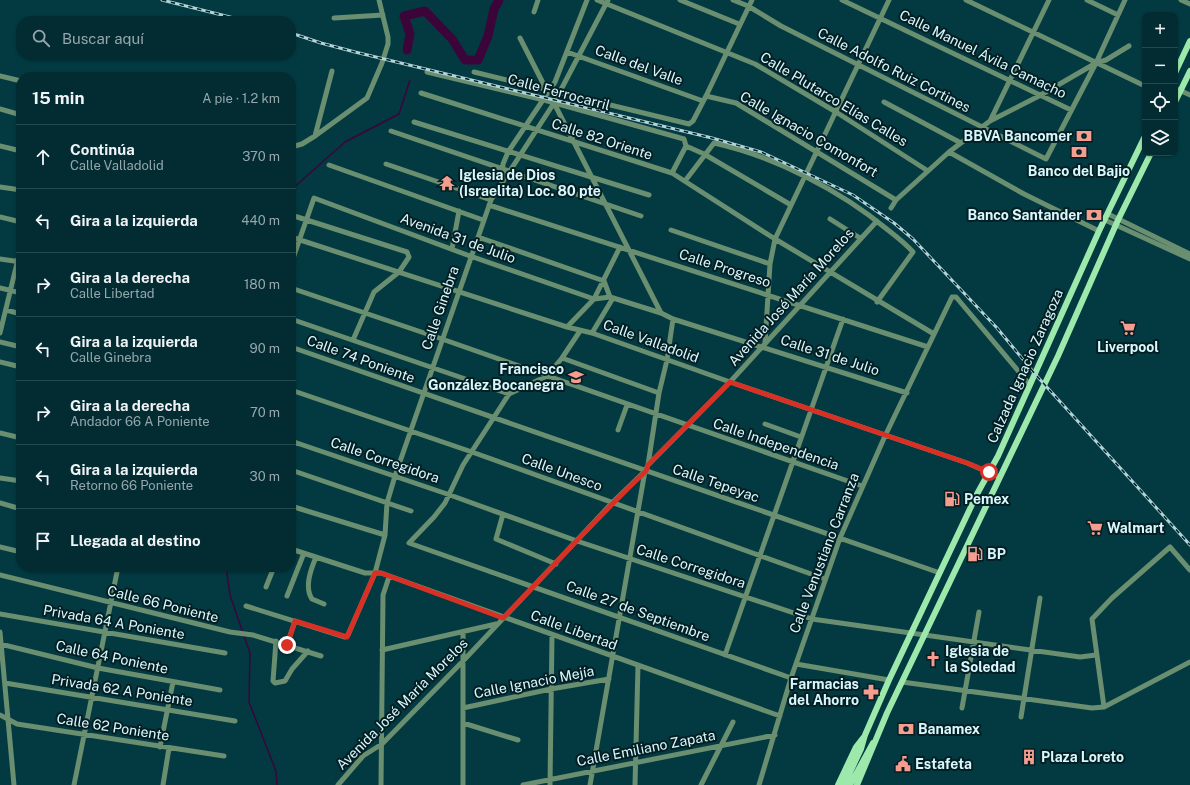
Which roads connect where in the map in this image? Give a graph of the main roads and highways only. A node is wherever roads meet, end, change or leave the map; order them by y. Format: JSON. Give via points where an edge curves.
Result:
{"nodes":[{"id":1,"x":1190,"y":42,"type":"edge"},
{"id":2,"x":1178,"y":67,"type":"edge"},
{"id":3,"x":1190,"y":71,"type":"edge"},
{"id":4,"x":1178,"y":89,"type":"edge"},
{"id":5,"x":1142,"y":142,"type":"edge"},
{"id":6,"x":1150,"y":156,"type":"edge"},
{"id":7,"x":998,"y":456,"type":"junction"},
{"id":8,"x":1000,"y":475,"type":"junction"},
{"id":9,"x":865,"y":735,"type":"junction"},
{"id":10,"x":852,"y":782,"type":"edge"},
{"id":11,"x":838,"y":785,"type":"edge"},
{"id":12,"x":844,"y":785,"type":"edge"}],
"edges":[{"from":1,"to":2,"type":"main road"},
{"from":3,"to":4,"type":"main road"},
{"from":5,"to":7,"type":"main road","name":"Calzada Ignacio Zaragoza","via":[[1099,231]]},
{"from":6,"to":8,"type":"main road","name":"Calzada Ignacio Zaragoza","via":[[1117,222],[1058,356]]},
{"from":7,"to":8,"type":"main road"},
{"from":7,"to":9,"type":"main road","name":"Calzada Ignacio Zaragoza","via":[[940,573]]},
{"from":8,"to":10,"type":"main road","name":"Calzada Ignacio Zaragoza","via":[[876,739]]},
{"from":9,"to":10,"type":"main road","name":"Calzada Ignacio Zaragoza"},
{"from":9,"to":11,"type":"main road","name":"Calzada Ignacio Zaragoza","via":[[856,747]]},
{"from":10,"to":12,"type":"main road","name":"Calzada Ignacio Zaragoza"}]}
